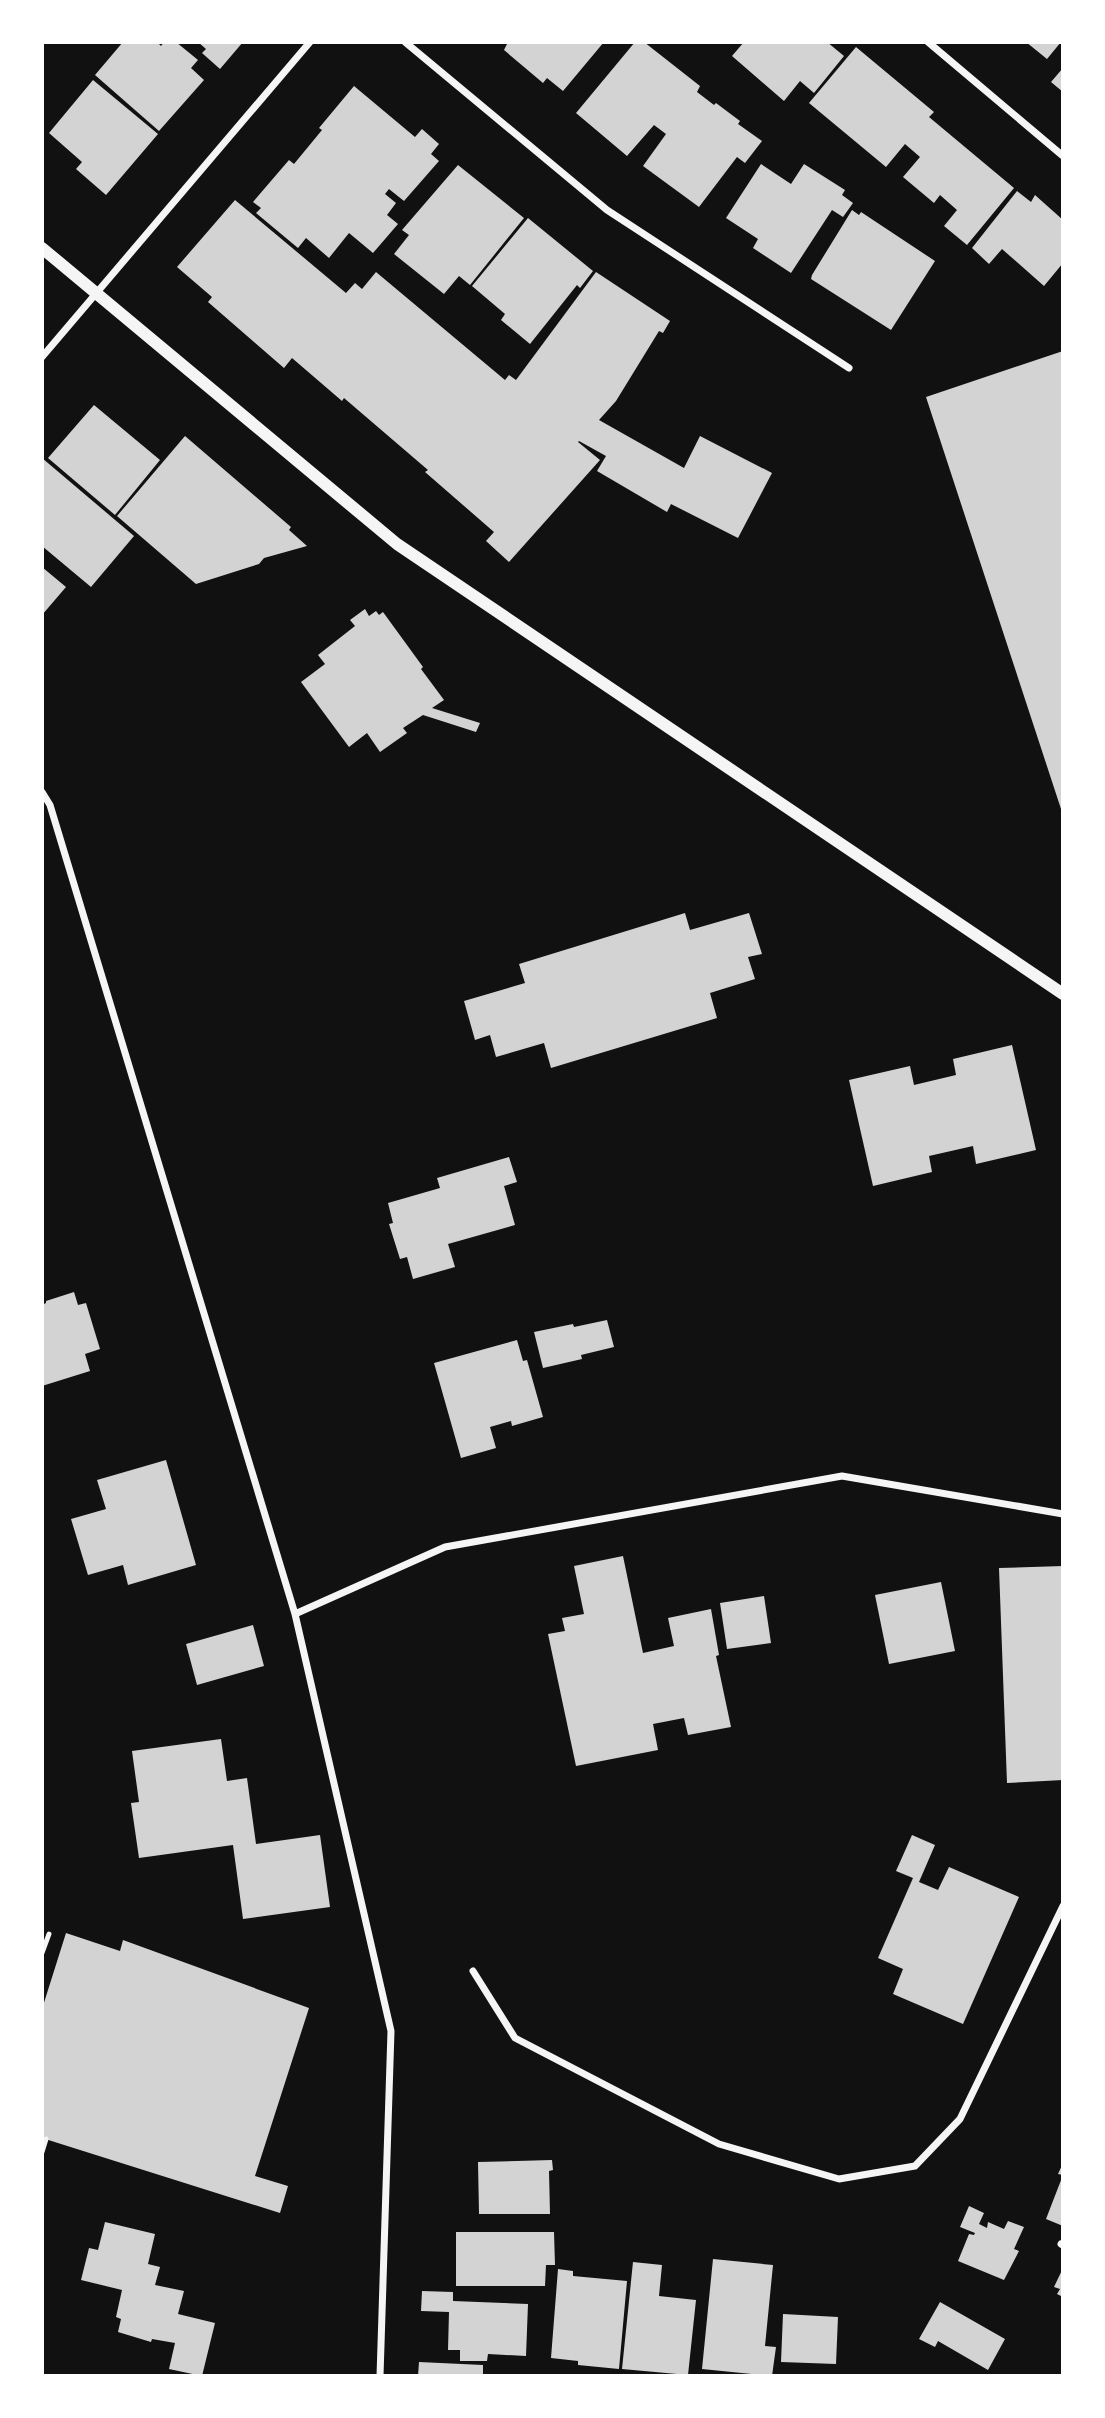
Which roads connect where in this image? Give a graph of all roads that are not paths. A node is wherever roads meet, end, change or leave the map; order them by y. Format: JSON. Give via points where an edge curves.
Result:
{"nodes":[{"id":1,"x":310,"y":42,"type":"edge"},
{"id":2,"x":405,"y":42,"type":"edge"},
{"id":3,"x":928,"y":42,"type":"edge"},
{"id":4,"x":1063,"y":156,"type":"edge"},
{"id":5,"x":42,"y":248,"type":"edge"},
{"id":6,"x":95,"y":293,"type":"junction"},
{"id":7,"x":42,"y":357,"type":"edge"},
{"id":8,"x":849,"y":368,"type":"dead end"},
{"id":9,"x":42,"y":792,"type":"edge"},
{"id":10,"x":1063,"y":994,"type":"edge"},
{"id":11,"x":1063,"y":1514,"type":"edge"},
{"id":12,"x":295,"y":1614,"type":"junction"},
{"id":13,"x":1063,"y":1906,"type":"edge"},
{"id":14,"x":49,"y":1934,"type":"dead end"},
{"id":15,"x":42,"y":1953,"type":"edge"},
{"id":16,"x":473,"y":1971,"type":"dead end"},
{"id":17,"x":47,"y":2139,"type":"dead end"},
{"id":18,"x":42,"y":2152,"type":"edge"},
{"id":19,"x":380,"y":2376,"type":"edge"}],
"edges":[{"from":1,"to":6,"type":"street"},
{"from":2,"to":8,"type":"street","via":[[607,210]]},
{"from":3,"to":4,"type":"street"},
{"from":5,"to":6,"type":"street"},
{"from":6,"to":7,"type":"street"},
{"from":6,"to":10,"type":"street","via":[[397,544]]},
{"from":9,"to":12,"type":"street","via":[[50,806]]},
{"from":11,"to":12,"type":"street","via":[[842,1476],[445,1547]]},
{"from":12,"to":19,"type":"street","via":[[391,2031]]},
{"from":13,"to":16,"type":"street","via":[[960,2119],[915,2166],[839,2179],[719,2144],[515,2038]]},
{"from":14,"to":15,"type":"lane"},
{"from":17,"to":18,"type":"lane"}]}
